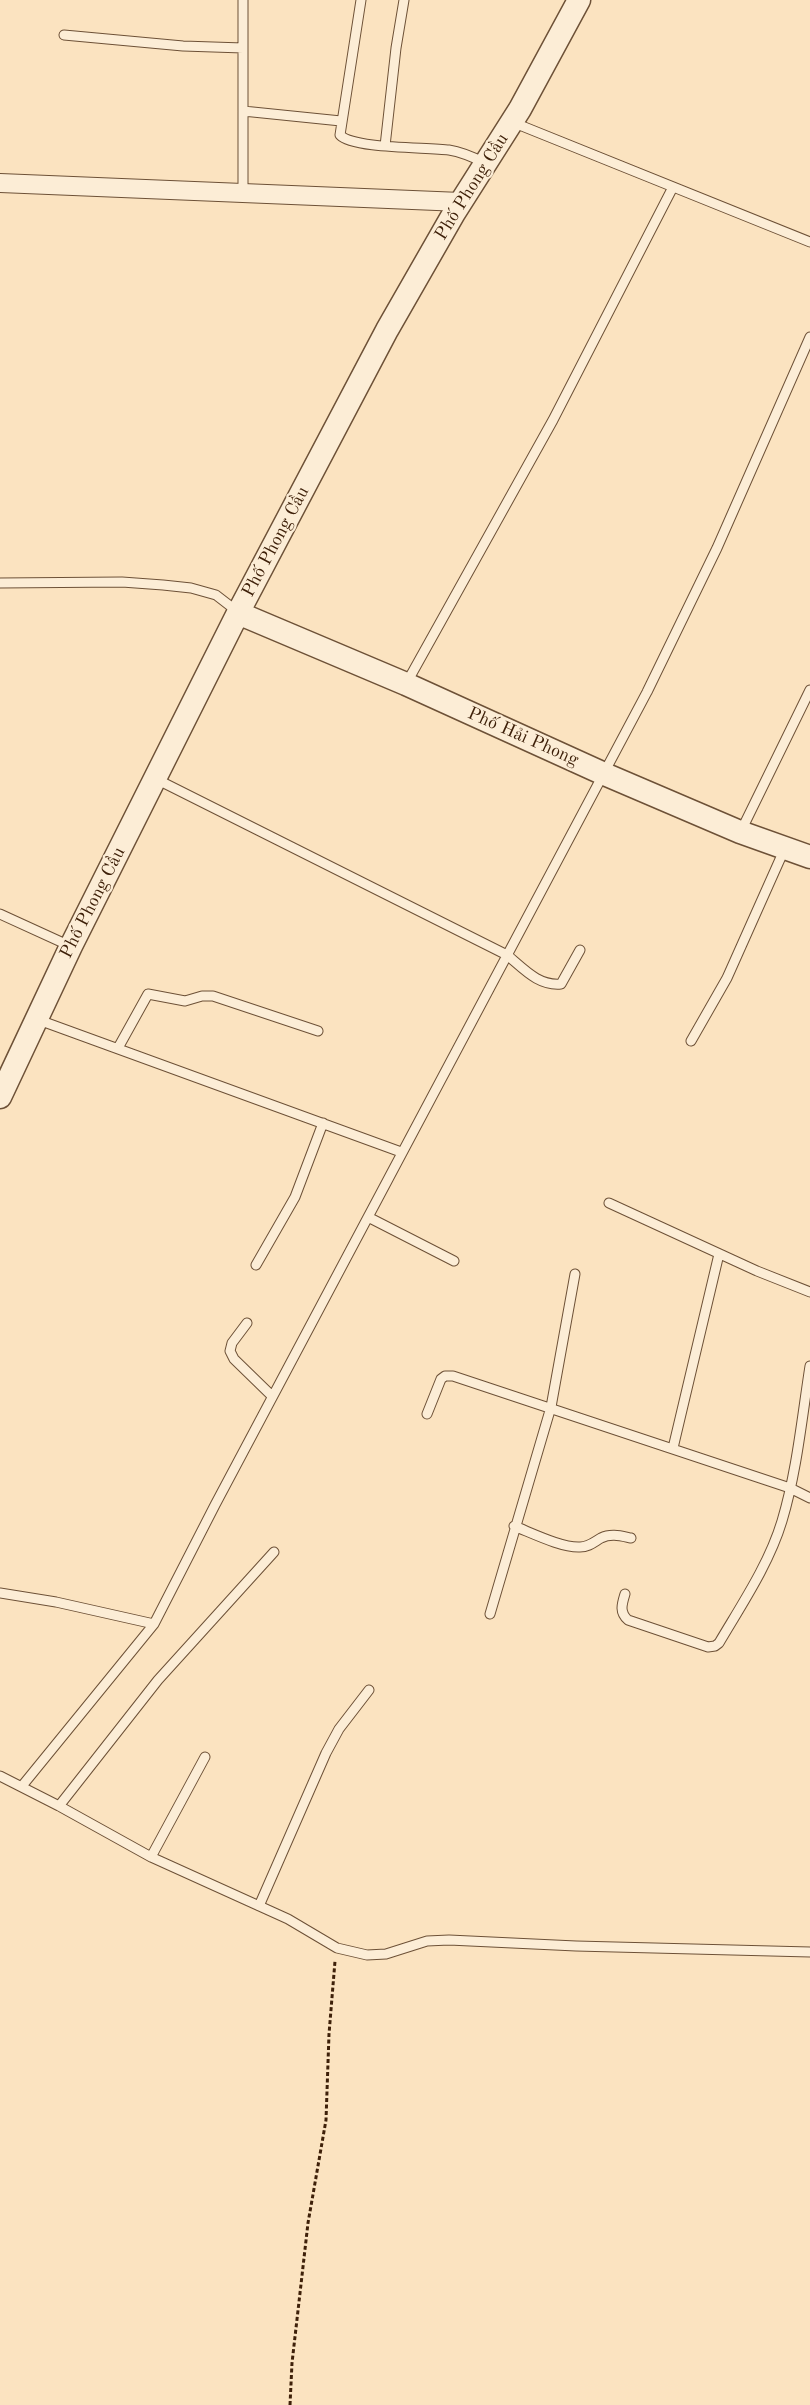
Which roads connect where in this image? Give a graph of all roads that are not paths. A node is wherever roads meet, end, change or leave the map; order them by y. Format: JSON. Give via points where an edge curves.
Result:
{"nodes":[{"id":1,"x":243,"y":0,"type":"edge"},
{"id":2,"x":361,"y":0,"type":"edge"},
{"id":3,"x":404,"y":0,"type":"edge"},
{"id":4,"x":579,"y":0,"type":"edge"},
{"id":5,"x":64,"y":36,"type":"dead end"},
{"id":6,"x":243,"y":48,"type":"junction"},
{"id":7,"x":243,"y":111,"type":"junction"},
{"id":8,"x":342,"y":121,"type":"junction"},
{"id":9,"x":512,"y":122,"type":"junction"},
{"id":10,"x":385,"y":146,"type":"junction"},
{"id":11,"x":486,"y":164,"type":"junction"},
{"id":12,"x":0,"y":183,"type":"edge"},
{"id":13,"x":673,"y":187,"type":"junction"},
{"id":14,"x":243,"y":192,"type":"junction"},
{"id":15,"x":461,"y":202,"type":"junction"},
{"id":16,"x":810,"y":242,"type":"edge"},
{"id":17,"x":810,"y":337,"type":"edge"},
{"id":18,"x":0,"y":582,"type":"edge"},
{"id":19,"x":238,"y":613,"type":"junction"},
{"id":20,"x":406,"y":684,"type":"junction"},
{"id":21,"x":810,"y":690,"type":"edge"},
{"id":22,"x":602,"y":773,"type":"junction"},
{"id":23,"x":156,"y":779,"type":"junction"},
{"id":24,"x":740,"y":832,"type":"junction"},
{"id":25,"x":785,"y":847,"type":"junction"},
{"id":26,"x":810,"y":857,"type":"edge"},
{"id":27,"x":0,"y":914,"type":"edge"},
{"id":28,"x":71,"y":946,"type":"junction"},
{"id":29,"x":580,"y":950,"type":"dead end"},
{"id":30,"x":507,"y":955,"type":"junction"},
{"id":31,"x":36,"y":1019,"type":"junction"},
{"id":32,"x":318,"y":1031,"type":"dead end"},
{"id":33,"x":691,"y":1041,"type":"dead end"},
{"id":34,"x":118,"y":1048,"type":"junction"},
{"id":35,"x":0,"y":1097,"type":"edge"},
{"id":36,"x":323,"y":1123,"type":"junction"},
{"id":37,"x":401,"y":1152,"type":"junction"},
{"id":38,"x":609,"y":1203,"type":"dead end"},
{"id":39,"x":368,"y":1217,"type":"junction"},
{"id":40,"x":719,"y":1254,"type":"junction"},
{"id":41,"x":454,"y":1261,"type":"dead end"},
{"id":42,"x":256,"y":1265,"type":"dead end"},
{"id":43,"x":575,"y":1274,"type":"dead end"},
{"id":44,"x":810,"y":1292,"type":"edge"},
{"id":45,"x":247,"y":1323,"type":"dead end"},
{"id":46,"x":810,"y":1369,"type":"edge"},
{"id":47,"x":272,"y":1396,"type":"junction"},
{"id":48,"x":551,"y":1407,"type":"junction"},
{"id":49,"x":427,"y":1414,"type":"dead end"},
{"id":50,"x":673,"y":1448,"type":"junction"},
{"id":51,"x":790,"y":1488,"type":"junction"},
{"id":52,"x":810,"y":1498,"type":"edge"},
{"id":53,"x":514,"y":1526,"type":"junction"},
{"id":54,"x":631,"y":1538,"type":"dead end"},
{"id":55,"x":274,"y":1552,"type":"dead end"},
{"id":56,"x":0,"y":1593,"type":"edge"},
{"id":57,"x":625,"y":1594,"type":"dead end"},
{"id":58,"x":490,"y":1614,"type":"dead end"},
{"id":59,"x":154,"y":1624,"type":"junction"},
{"id":60,"x":369,"y":1690,"type":"dead end"},
{"id":61,"x":205,"y":1757,"type":"dead end"},
{"id":62,"x":0,"y":1776,"type":"edge"},
{"id":63,"x":22,"y":1786,"type":"junction"},
{"id":64,"x":59,"y":1806,"type":"junction"},
{"id":65,"x":151,"y":1856,"type":"junction"},
{"id":66,"x":259,"y":1906,"type":"junction"},
{"id":67,"x":810,"y":1952,"type":"edge"}],
"edges":[{"from":1,"to":6,"type":"lane"},
{"from":2,"to":8,"type":"lane"},
{"from":3,"to":10,"type":"lane"},
{"from":4,"to":9,"type":"street","name":"Phố Phong Cầu"},
{"from":5,"to":6,"type":"lane"},
{"from":6,"to":7,"type":"lane"},
{"from":7,"to":8,"type":"lane"},
{"from":7,"to":14,"type":"lane"},
{"from":8,"to":10,"type":"lane","via":[[342,138]]},
{"from":9,"to":11,"type":"street","name":"Phố Phong Cầu"},
{"from":9,"to":13,"type":"lane"},
{"from":10,"to":11,"type":"lane","via":[[451,150]]},
{"from":11,"to":15,"type":"street","name":"Phố Phong Cầu"},
{"from":12,"to":14,"type":"street"},
{"from":13,"to":16,"type":"lane"},
{"from":13,"to":20,"type":"lane","via":[[553,420]]},
{"from":14,"to":15,"type":"street"},
{"from":15,"to":19,"type":"street","name":"Phố Phong Cầu","via":[[387,330]]},
{"from":17,"to":22,"type":"lane","via":[[717,548],[647,692]]},
{"from":18,"to":19,"type":"lane","via":[[122,582],[182,587],[216,595]]},
{"from":19,"to":20,"type":"street","name":"Phố Hải Phong"},
{"from":19,"to":23,"type":"street","name":"Phố Phong Cầu"},
{"from":20,"to":22,"type":"street","name":"Phố Hải Phong"},
{"from":21,"to":24,"type":"lane"},
{"from":22,"to":24,"type":"street","name":"Phố Hải Phong"},
{"from":22,"to":30,"type":"lane"},
{"from":23,"to":28,"type":"street","name":"Phố Phong Cầu"},
{"from":23,"to":30,"type":"lane"},
{"from":24,"to":25,"type":"street","name":"Phố Hải Phong"},
{"from":25,"to":26,"type":"street","name":"Phố Hải Phong"},
{"from":25,"to":33,"type":"lane","via":[[728,978]]},
{"from":27,"to":28,"type":"lane"},
{"from":28,"to":31,"type":"street","name":"Phố Phong Cầu"},
{"from":29,"to":30,"type":"lane","via":[[561,984],[555,985],[535,978]]},
{"from":30,"to":37,"type":"lane"},
{"from":31,"to":34,"type":"lane"},
{"from":31,"to":35,"type":"street","name":"Phố Phong Cầu"},
{"from":32,"to":34,"type":"lane","via":[[213,996],[185,1001],[148,994]]},
{"from":34,"to":36,"type":"lane"},
{"from":36,"to":37,"type":"lane"},
{"from":36,"to":42,"type":"lane","via":[[295,1196]]},
{"from":37,"to":39,"type":"lane"},
{"from":38,"to":40,"type":"lane"},
{"from":39,"to":41,"type":"lane"},
{"from":39,"to":47,"type":"lane"},
{"from":40,"to":44,"type":"lane"},
{"from":40,"to":50,"type":"lane"},
{"from":43,"to":48,"type":"lane"},
{"from":45,"to":47,"type":"lane","via":[[230,1351],[234,1359]]},
{"from":46,"to":51,"type":"lane"},
{"from":47,"to":59,"type":"lane"},
{"from":48,"to":49,"type":"lane","via":[[445,1376]]},
{"from":48,"to":50,"type":"lane"},
{"from":48,"to":53,"type":"lane"},
{"from":50,"to":51,"type":"lane"},
{"from":51,"to":52,"type":"lane"},
{"from":51,"to":57,"type":"lane","via":[[771,1549],[739,1610],[715,1646],[708,1647],[628,1620],[622,1608]]},
{"from":53,"to":54,"type":"lane","via":[[580,1547],[614,1534]]},
{"from":53,"to":58,"type":"lane"},
{"from":55,"to":64,"type":"lane","via":[[158,1680]]},
{"from":56,"to":59,"type":"lane"},
{"from":59,"to":63,"type":"lane"},
{"from":60,"to":66,"type":"lane","via":[[339,1729],[326,1753]]},
{"from":61,"to":65,"type":"lane"},
{"from":62,"to":63,"type":"lane"},
{"from":63,"to":64,"type":"lane"},
{"from":64,"to":65,"type":"lane"},
{"from":65,"to":66,"type":"lane"},
{"from":66,"to":67,"type":"lane","via":[[337,1948],[367,1955],[386,1954],[427,1941],[449,1940]]}]}
